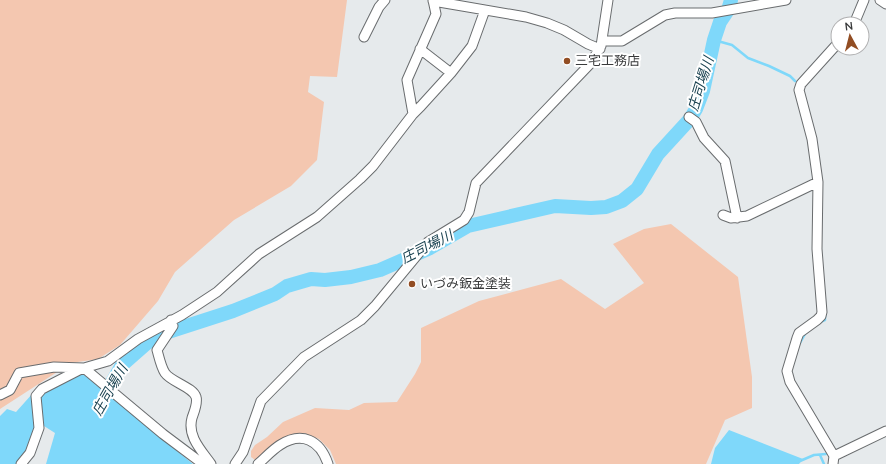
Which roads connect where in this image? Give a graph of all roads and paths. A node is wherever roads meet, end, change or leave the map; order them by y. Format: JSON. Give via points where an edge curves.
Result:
{"nodes":[{"id":1,"x":385,"y":0,"type":"edge"},
{"id":2,"x":608,"y":0,"type":"edge"},
{"id":3,"x":786,"y":0,"type":"edge"},
{"id":4,"x":864,"y":0,"type":"edge"},
{"id":5,"x":880,"y":0,"type":"edge"},
{"id":6,"x":433,"y":1,"type":"edge"},
{"id":7,"x":758,"y":3,"type":"edge"},
{"id":8,"x":886,"y":4,"type":"edge"},
{"id":9,"x":485,"y":10,"type":"junction"},
{"id":10,"x":857,"y":16,"type":"edge"},
{"id":11,"x":364,"y":37,"type":"dead end"},
{"id":12,"x":601,"y":45,"type":"junction"},
{"id":13,"x":420,"y":50,"type":"junction"},
{"id":14,"x":830,"y":52,"type":"edge"},
{"id":15,"x":451,"y":73,"type":"junction"},
{"id":16,"x":413,"y":114,"type":"junction"},
{"id":17,"x":689,"y":117,"type":"dead end"},
{"id":18,"x":818,"y":182,"type":"junction"},
{"id":19,"x":723,"y":215,"type":"dead end"},
{"id":20,"x":737,"y":218,"type":"junction"},
{"id":21,"x":171,"y":320,"type":"junction"},
{"id":22,"x":84,"y":368,"type":"junction"},
{"id":23,"x":0,"y":395,"type":"edge"},
{"id":24,"x":886,"y":432,"type":"edge"},
{"id":25,"x":833,"y":460,"type":"edge"},
{"id":26,"x":21,"y":464,"type":"edge"},
{"id":27,"x":203,"y":464,"type":"edge"},
{"id":28,"x":211,"y":464,"type":"edge"},
{"id":29,"x":235,"y":464,"type":"edge"},
{"id":30,"x":258,"y":464,"type":"edge"},
{"id":31,"x":328,"y":464,"type":"edge"}],
"edges":[{"from":1,"to":11,"type":"street"},
{"from":2,"to":12,"type":"street"},
{"from":3,"to":7,"type":"street"},
{"from":4,"to":10,"type":"street"},
{"from":5,"to":8,"type":"street"},
{"from":6,"to":9,"type":"street"},
{"from":6,"to":13,"type":"street","via":[[436,14]]},
{"from":7,"to":12,"type":"street","via":[[712,13],[665,15],[622,41]]},
{"from":9,"to":12,"type":"street","via":[[547,23],[588,44]]},
{"from":9,"to":15,"type":"street","via":[[472,46]]},
{"from":12,"to":29,"type":"street","via":[[590,64],[476,183],[469,212],[464,220],[428,242],[360,320],[304,357],[261,401],[243,452]]},
{"from":13,"to":15,"type":"street"},
{"from":13,"to":16,"type":"street","via":[[407,80]]},
{"from":14,"to":18,"type":"street","via":[[801,84],[800,90],[812,139]]},
{"from":15,"to":16,"type":"street"},
{"from":16,"to":21,"type":"street","via":[[373,166],[331,206],[259,254],[217,292]]},
{"from":17,"to":20,"type":"street","via":[[696,122],[704,138],[725,161]]},
{"from":18,"to":20,"type":"street","via":[[747,216]]},
{"from":18,"to":25,"type":"street","via":[[817,249],[822,312],[817,320],[799,333],[787,371],[790,382]]},
{"from":19,"to":20,"type":"street"},
{"from":21,"to":22,"type":"street","via":[[138,339],[108,361]]},
{"from":21,"to":28,"type":"street","via":[[173,326],[157,350],[164,373],[193,392],[196,397],[190,423],[192,436]]},
{"from":22,"to":23,"type":"street","via":[[54,367],[19,373],[10,390]]},
{"from":22,"to":26,"type":"street","via":[[42,389],[36,396],[39,428],[30,453]]},
{"from":22,"to":27,"type":"street"},
{"from":24,"to":25,"type":"street"},
{"from":30,"to":31,"type":"street","via":[[280,445],[293,439],[305,438],[317,444],[325,454]]}]}
